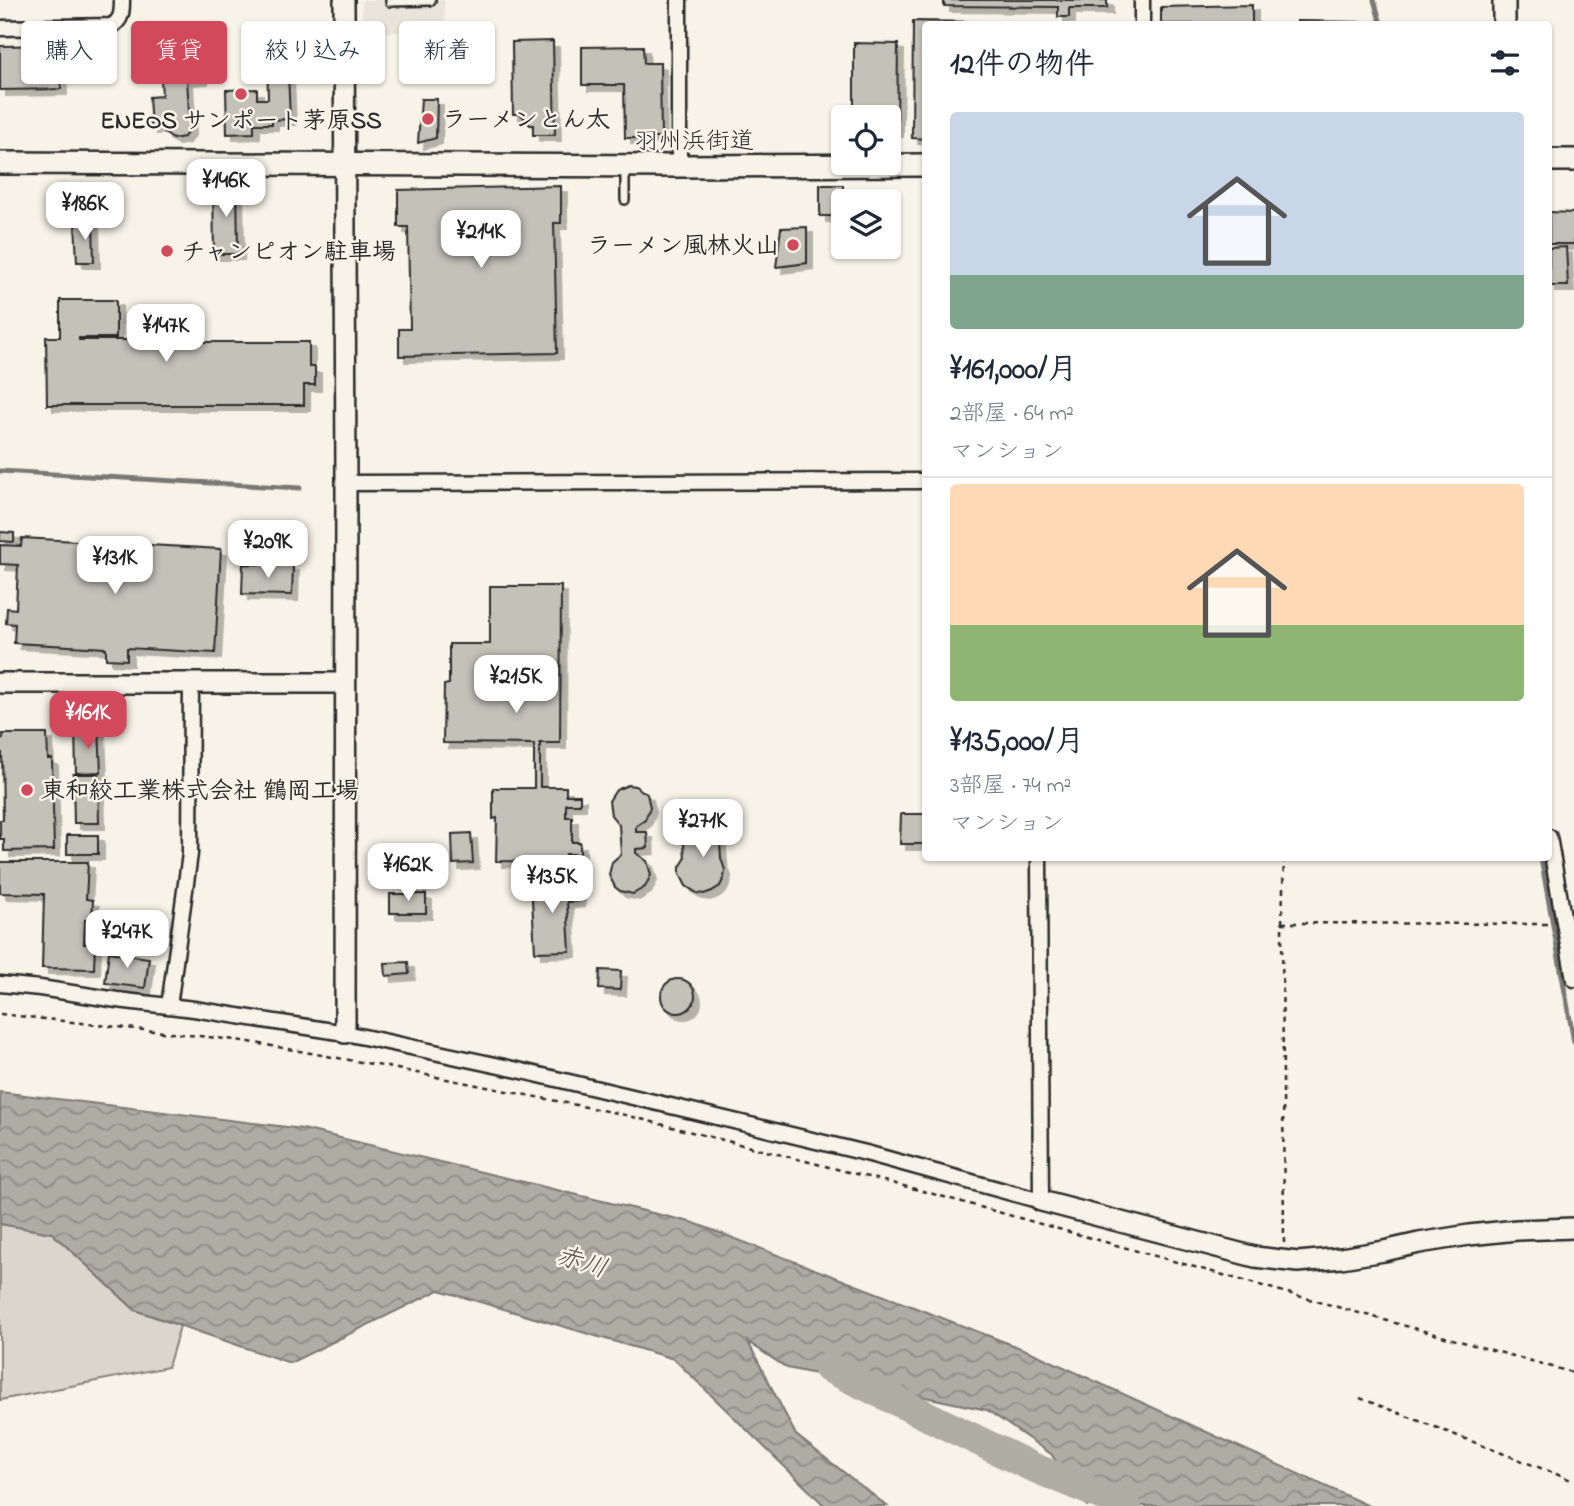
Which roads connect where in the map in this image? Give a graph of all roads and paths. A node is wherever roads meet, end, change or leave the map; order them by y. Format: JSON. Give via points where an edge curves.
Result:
{"nodes":[{"id":1,"x":122,"y":0,"type":"edge"},
{"id":2,"x":344,"y":0,"type":"edge"},
{"id":3,"x":390,"y":0,"type":"edge"},
{"id":4,"x":431,"y":0,"type":"edge"},
{"id":5,"x":679,"y":0,"type":"edge"},
{"id":6,"x":1142,"y":0,"type":"edge"},
{"id":7,"x":1504,"y":0,"type":"edge"},
{"id":8,"x":1142,"y":21,"type":"edge"},
{"id":9,"x":1504,"y":21,"type":"edge"},
{"id":10,"x":0,"y":28,"type":"edge"},
{"id":11,"x":1552,"y":160,"type":"edge"},
{"id":12,"x":1574,"y":160,"type":"edge"},
{"id":13,"x":0,"y":163,"type":"edge"},
{"id":14,"x":345,"y":164,"type":"junction"},
{"id":15,"x":922,"y":165,"type":"edge"},
{"id":16,"x":625,"y":166,"type":"junction"},
{"id":17,"x":680,"y":166,"type":"junction"},
{"id":18,"x":625,"y":200,"type":"dead end"},
{"id":19,"x":922,"y":481,"type":"edge"},
{"id":20,"x":346,"y":483,"type":"junction"},
{"id":21,"x":0,"y":683,"type":"edge"},
{"id":22,"x":191,"y":683,"type":"junction"},
{"id":23,"x":345,"y":683,"type":"junction"},
{"id":24,"x":1552,"y":855,"type":"edge"},
{"id":25,"x":1039,"y":861,"type":"edge"},
{"id":26,"x":1284,"y":861,"type":"edge"},
{"id":27,"x":1282,"y":923,"type":"junction"},
{"id":28,"x":1564,"y":925,"type":"junction"},
{"id":29,"x":1574,"y":979,"type":"edge"},
{"id":30,"x":0,"y":984,"type":"edge"},
{"id":31,"x":169,"y":1006,"type":"junction"},
{"id":32,"x":0,"y":1014,"type":"edge"},
{"id":33,"x":345,"y":1033,"type":"junction"},
{"id":34,"x":1041,"y":1200,"type":"junction"},
{"id":35,"x":1574,"y":1228,"type":"edge"},
{"id":36,"x":1285,"y":1261,"type":"junction"},
{"id":37,"x":1574,"y":1373,"type":"edge"},
{"id":38,"x":1360,"y":1398,"type":"dead end"},
{"id":39,"x":1574,"y":1481,"type":"edge"}],
"edges":[{"from":1,"to":10,"type":"street","via":[[120,19],[111,26]]},
{"from":2,"to":14,"type":"street"},
{"from":3,"to":4,"type":"lane"},
{"from":5,"to":17,"type":"street"},
{"from":6,"to":8,"type":"street"},
{"from":7,"to":9,"type":"main road"},
{"from":11,"to":12,"type":"main road"},
{"from":13,"to":14,"type":"main road","name":"羽州浜街道"},
{"from":14,"to":16,"type":"main road","name":"羽州浜街道"},
{"from":14,"to":20,"type":"street"},
{"from":15,"to":17,"type":"main road","name":"羽州浜街道"},
{"from":16,"to":17,"type":"main road","name":"羽州浜街道"},
{"from":16,"to":18,"type":"lane"},
{"from":19,"to":20,"type":"street"},
{"from":20,"to":23,"type":"street"},
{"from":21,"to":22,"type":"street"},
{"from":22,"to":23,"type":"street"},
{"from":22,"to":31,"type":"street","via":[[190,854]]},
{"from":23,"to":33,"type":"street"},
{"from":24,"to":28,"type":"street"},
{"from":25,"to":34,"type":"street"},
{"from":26,"to":27,"type":"path"},
{"from":27,"to":28,"type":"path"},
{"from":27,"to":36,"type":"path"},
{"from":28,"to":29,"type":"street"},
{"from":30,"to":31,"type":"street"},
{"from":31,"to":33,"type":"street"},
{"from":32,"to":37,"type":"path","via":[[244,1041],[621,1114],[919,1190]]},
{"from":33,"to":34,"type":"street","via":[[692,1111]]},
{"from":34,"to":36,"type":"street"},
{"from":35,"to":36,"type":"street","via":[[1492,1232],[1341,1258]]},
{"from":38,"to":39,"type":"path"}]}
